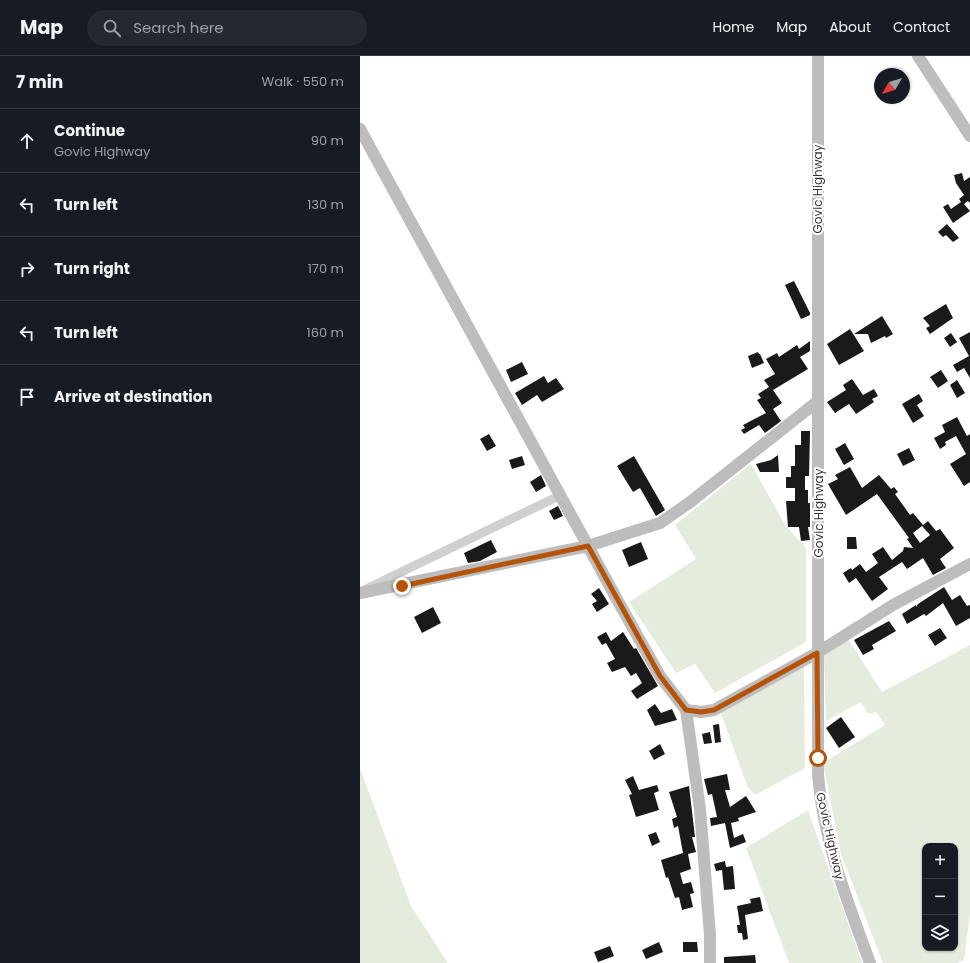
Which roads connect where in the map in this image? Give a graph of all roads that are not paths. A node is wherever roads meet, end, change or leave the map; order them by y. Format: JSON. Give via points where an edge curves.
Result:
{"nodes":[{"id":1,"x":818,"y":56,"type":"edge"},
{"id":2,"x":918,"y":56,"type":"edge"},
{"id":3,"x":360,"y":129,"type":"edge"},
{"id":4,"x":970,"y":136,"type":"edge"},
{"id":5,"x":818,"y":401,"type":"junction"},
{"id":6,"x":561,"y":495,"type":"junction"},
{"id":7,"x":588,"y":546,"type":"junction"},
{"id":8,"x":970,"y":564,"type":"edge"},
{"id":9,"x":360,"y":592,"type":"edge"},
{"id":10,"x":817,"y":653,"type":"junction"},
{"id":11,"x":686,"y":710,"type":"junction"},
{"id":12,"x":710,"y":963,"type":"edge"},
{"id":13,"x":870,"y":963,"type":"edge"}],
"edges":[{"from":1,"to":5,"type":"street","name":"Govic Highway"},
{"from":2,"to":4,"type":"street"},
{"from":3,"to":6,"type":"street"},
{"from":5,"to":7,"type":"street","via":[[660,523]]},
{"from":5,"to":10,"type":"street","name":"Govic Highway"},
{"from":6,"to":7,"type":"street"},
{"from":6,"to":9,"type":"street"},
{"from":7,"to":9,"type":"street"},
{"from":7,"to":11,"type":"street","via":[[660,676]]},
{"from":8,"to":10,"type":"street","via":[[893,605]]},
{"from":10,"to":11,"type":"street","via":[[714,710]]},
{"from":10,"to":13,"type":"street","name":"Govic Highway","via":[[819,789],[842,884]]},
{"from":11,"to":12,"type":"street","via":[[700,809]]}]}
